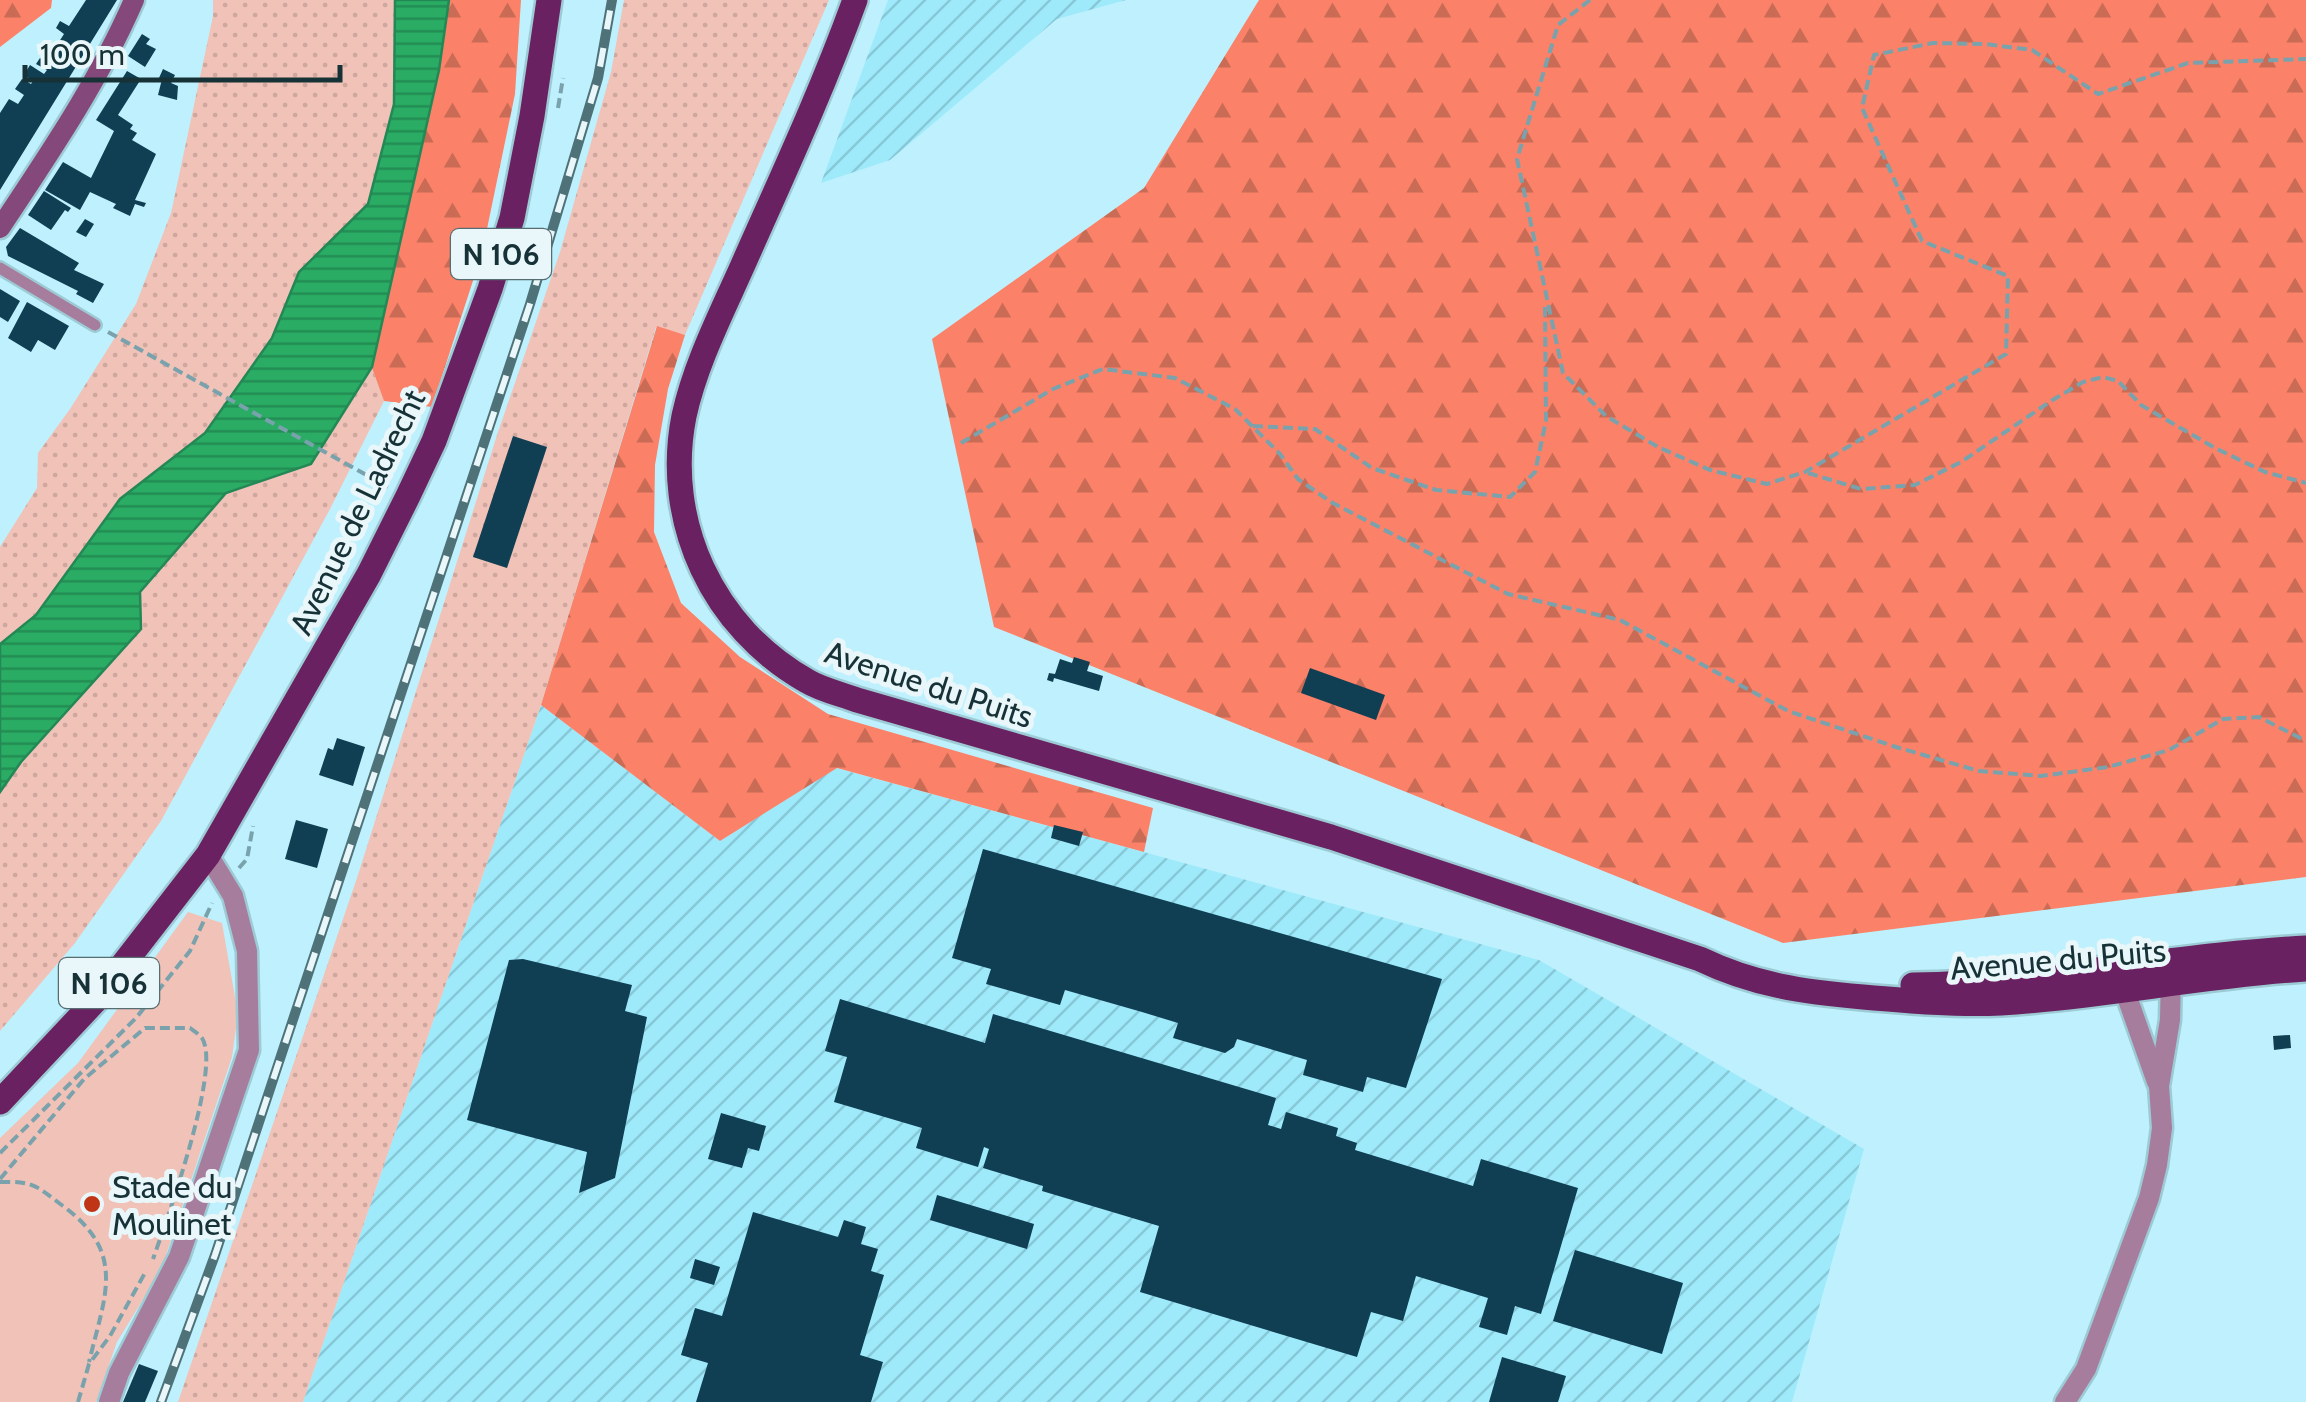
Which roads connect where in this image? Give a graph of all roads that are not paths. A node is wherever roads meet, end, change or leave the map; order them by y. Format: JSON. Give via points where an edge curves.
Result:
{"nodes":[{"id":1,"x":134,"y":0,"type":"edge"},
{"id":2,"x":549,"y":0,"type":"edge"},
{"id":3,"x":854,"y":0,"type":"edge"},
{"id":4,"x":0,"y":228,"type":"edge"},
{"id":5,"x":0,"y":268,"type":"edge"},
{"id":6,"x":95,"y":324,"type":"road end"},
{"id":7,"x":208,"y":855,"type":"junction"},
{"id":8,"x":2306,"y":948,"type":"edge"},
{"id":9,"x":2306,"y":970,"type":"edge"},
{"id":10,"x":2171,"y":971,"type":"junction"},
{"id":11,"x":2120,"y":978,"type":"junction"},
{"id":12,"x":2158,"y":1086,"type":"junction"},
{"id":13,"x":0,"y":1102,"type":"edge"},
{"id":14,"x":109,"y":1402,"type":"edge"},
{"id":15,"x":2065,"y":1402,"type":"edge"}],
"edges":[{"from":1,"to":4,"type":"main road","via":[[116,42]]},
{"from":2,"to":7,"type":"main road","name":"Avenue de Ladrecht","number":"N 106","via":[[512,218],[434,441],[369,574]]},
{"from":3,"to":11,"type":"main road","name":"Avenue du Puits","via":[[684,415],[678,478],[687,532],[735,624],[764,651],[808,682],[857,700],[1331,837],[1700,960],[1898,985]]},
{"from":5,"to":6,"type":"lane"},
{"from":7,"to":13,"type":"main road","number":"N 106","via":[[94,1002]]},
{"from":7,"to":14,"type":"street","via":[[233,896],[247,950],[249,1050],[179,1257]]},
{"from":8,"to":10,"type":"main road","name":"Avenue du Puits"},
{"from":9,"to":10,"type":"main road","name":"Avenue du Puits"},
{"from":10,"to":11,"type":"main road","name":"Avenue du Puits"},
{"from":10,"to":12,"type":"street"},
{"from":11,"to":12,"type":"street"},
{"from":12,"to":15,"type":"street","via":[[2162,1128],[2148,1198],[2086,1370]]}]}
